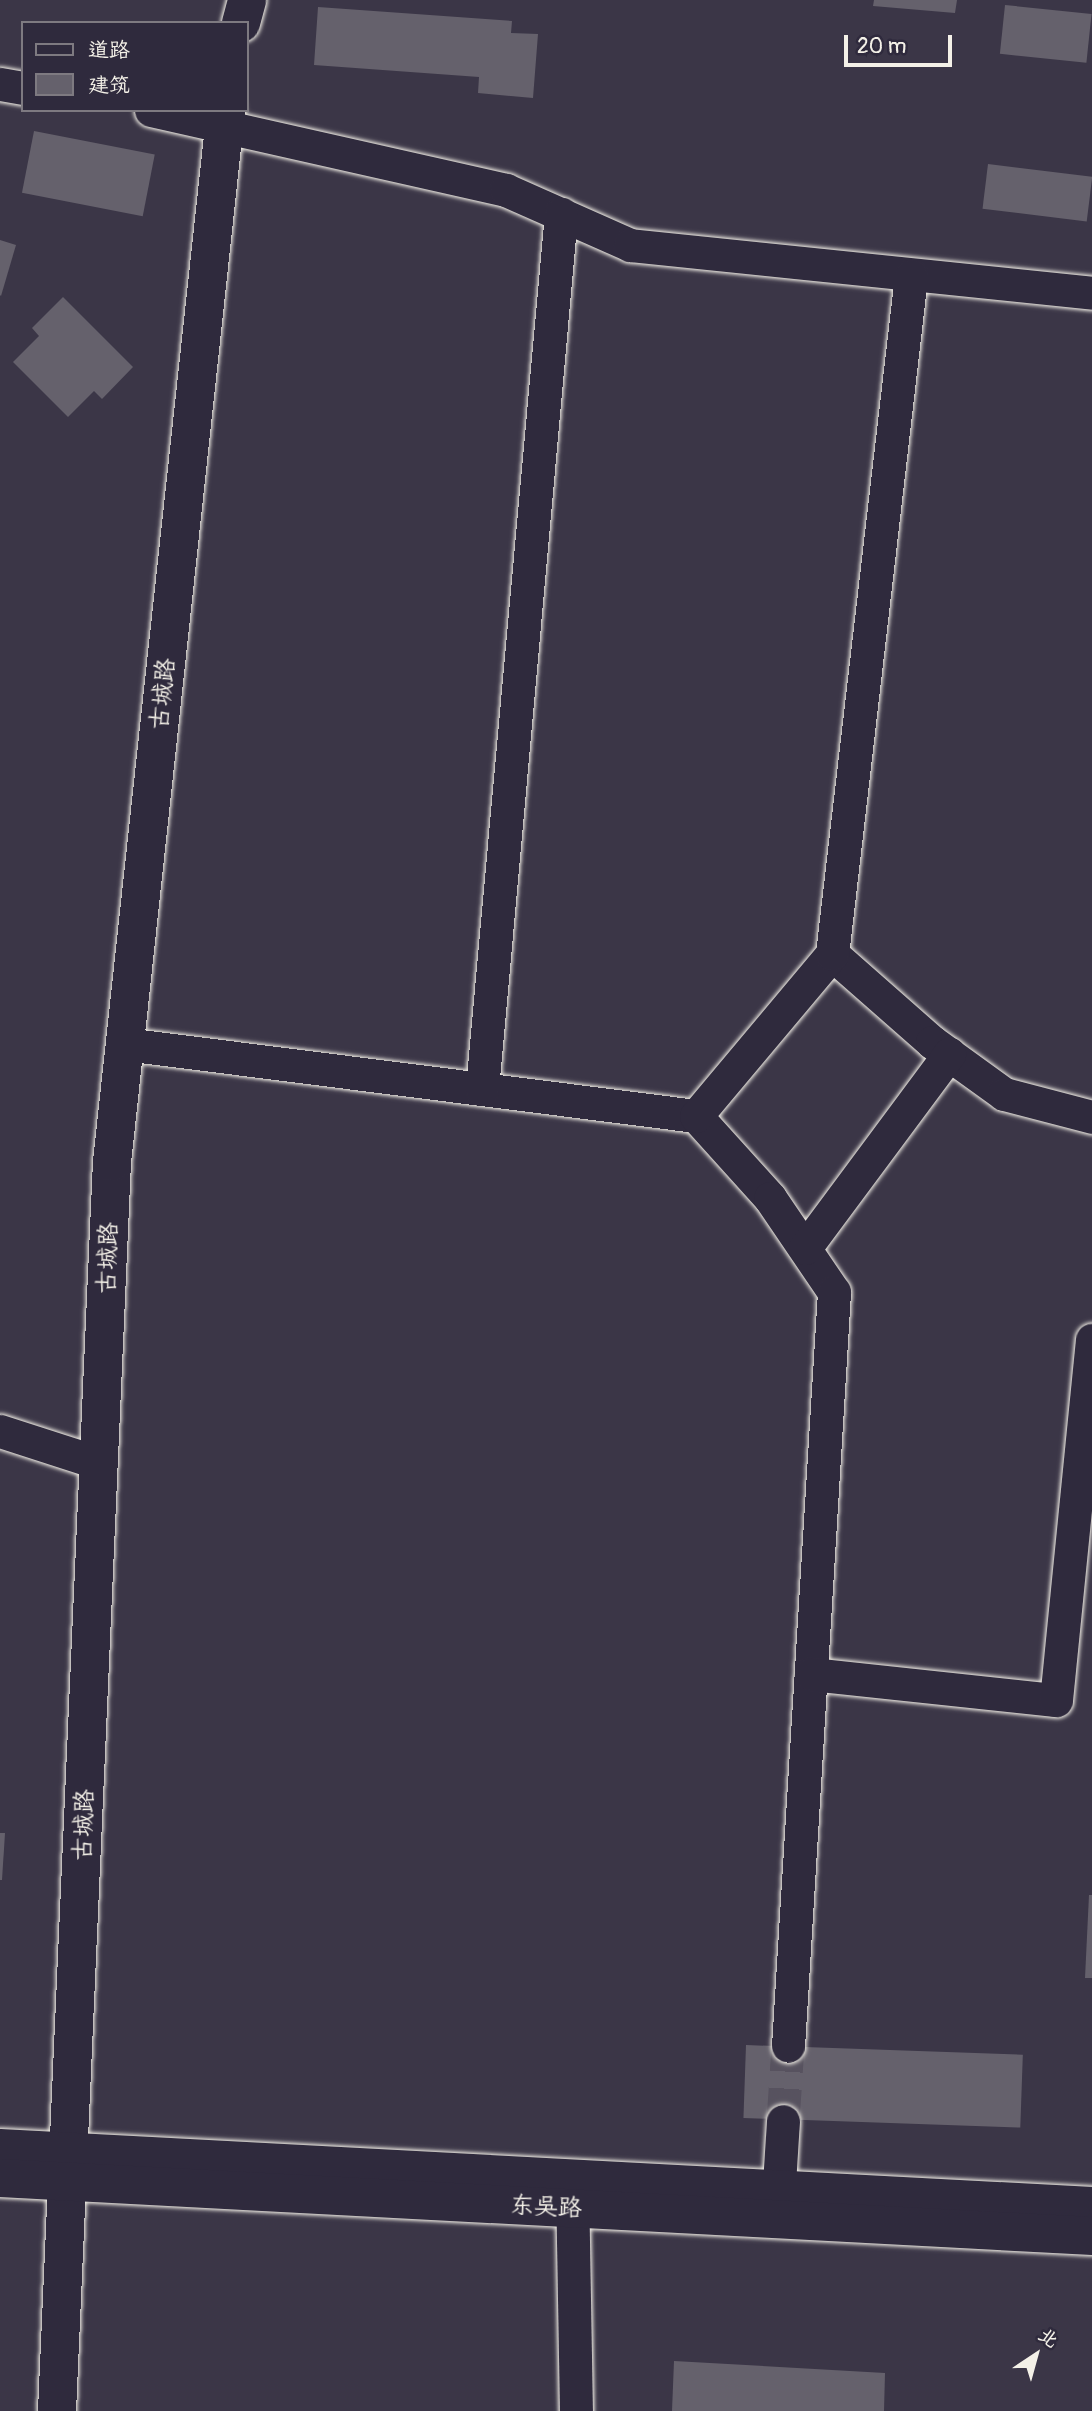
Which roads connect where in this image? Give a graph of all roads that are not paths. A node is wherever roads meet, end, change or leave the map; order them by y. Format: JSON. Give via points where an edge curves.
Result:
{"nodes":[{"id":1,"x":247,"y":0,"type":"edge"},
{"id":2,"x":242,"y":21,"type":"edge"},
{"id":3,"x":0,"y":84,"type":"edge"},
{"id":4,"x":21,"y":88,"type":"edge"},
{"id":5,"x":176,"y":112,"type":"edge"},
{"id":6,"x":225,"y":116,"type":"edge"},
{"id":7,"x":561,"y":214,"type":"junction"},
{"id":8,"x":911,"y":276,"type":"junction"},
{"id":9,"x":1092,"y":293,"type":"edge"},
{"id":10,"x":832,"y":954,"type":"junction"},
{"id":11,"x":125,"y":1044,"type":"junction"},
{"id":12,"x":949,"y":1054,"type":"junction"},
{"id":13,"x":482,"y":1089,"type":"junction"},
{"id":14,"x":696,"y":1116,"type":"junction"},
{"id":15,"x":1092,"y":1117,"type":"edge"},
{"id":16,"x":805,"y":1248,"type":"junction"},
{"id":17,"x":1092,"y":1340,"type":"edge"},
{"id":18,"x":0,"y":1431,"type":"edge"},
{"id":19,"x":99,"y":1463,"type":"junction"},
{"id":20,"x":811,"y":1674,"type":"junction"},
{"id":21,"x":788,"y":2046,"type":"tunnel mouth"},
{"id":22,"x":783,"y":2120,"type":"tunnel mouth"},
{"id":23,"x":0,"y":2148,"type":"edge"},
{"id":24,"x":69,"y":2167,"type":"junction"},
{"id":25,"x":0,"y":2178,"type":"edge"},
{"id":26,"x":573,"y":2193,"type":"junction"},
{"id":27,"x":778,"y":2204,"type":"junction"},
{"id":28,"x":1092,"y":2206,"type":"edge"},
{"id":29,"x":1092,"y":2236,"type":"edge"},
{"id":30,"x":57,"y":2411,"type":"edge"},
{"id":31,"x":576,"y":2411,"type":"edge"}],
"edges":[{"from":1,"to":2,"type":"street"},
{"from":3,"to":4,"type":"street"},
{"from":5,"to":6,"type":"street"},
{"from":6,"to":7,"type":"street","via":[[506,190]]},
{"from":6,"to":11,"type":"street","name":"古城路"},
{"from":7,"to":8,"type":"street","via":[[630,245]]},
{"from":7,"to":13,"type":"street"},
{"from":8,"to":9,"type":"street"},
{"from":8,"to":10,"type":"street"},
{"from":10,"to":12,"type":"street"},
{"from":10,"to":14,"type":"street"},
{"from":11,"to":13,"type":"street"},
{"from":11,"to":19,"type":"street","name":"古城路","via":[[112,1162]]},
{"from":12,"to":15,"type":"street","via":[[1004,1094]]},
{"from":12,"to":16,"type":"street"},
{"from":13,"to":14,"type":"street"},
{"from":14,"to":16,"type":"street","via":[[770,1198]]},
{"from":16,"to":20,"type":"street","via":[[834,1292]]},
{"from":17,"to":20,"type":"street","via":[[1056,1700]]},
{"from":18,"to":19,"type":"street"},
{"from":19,"to":24,"type":"street","name":"古城路"},
{"from":20,"to":21,"type":"street"},
{"from":22,"to":27,"type":"street"},
{"from":23,"to":24,"type":"street","name":"东吴路"},
{"from":24,"to":25,"type":"street","name":"东吴路"},
{"from":24,"to":26,"type":"street","name":"东吴路"},
{"from":24,"to":30,"type":"street","name":"古城路"},
{"from":26,"to":27,"type":"street","name":"东吴路"},
{"from":26,"to":31,"type":"street"},
{"from":27,"to":28,"type":"street","name":"东吴路"},
{"from":27,"to":29,"type":"street","name":"东吴路"}]}
